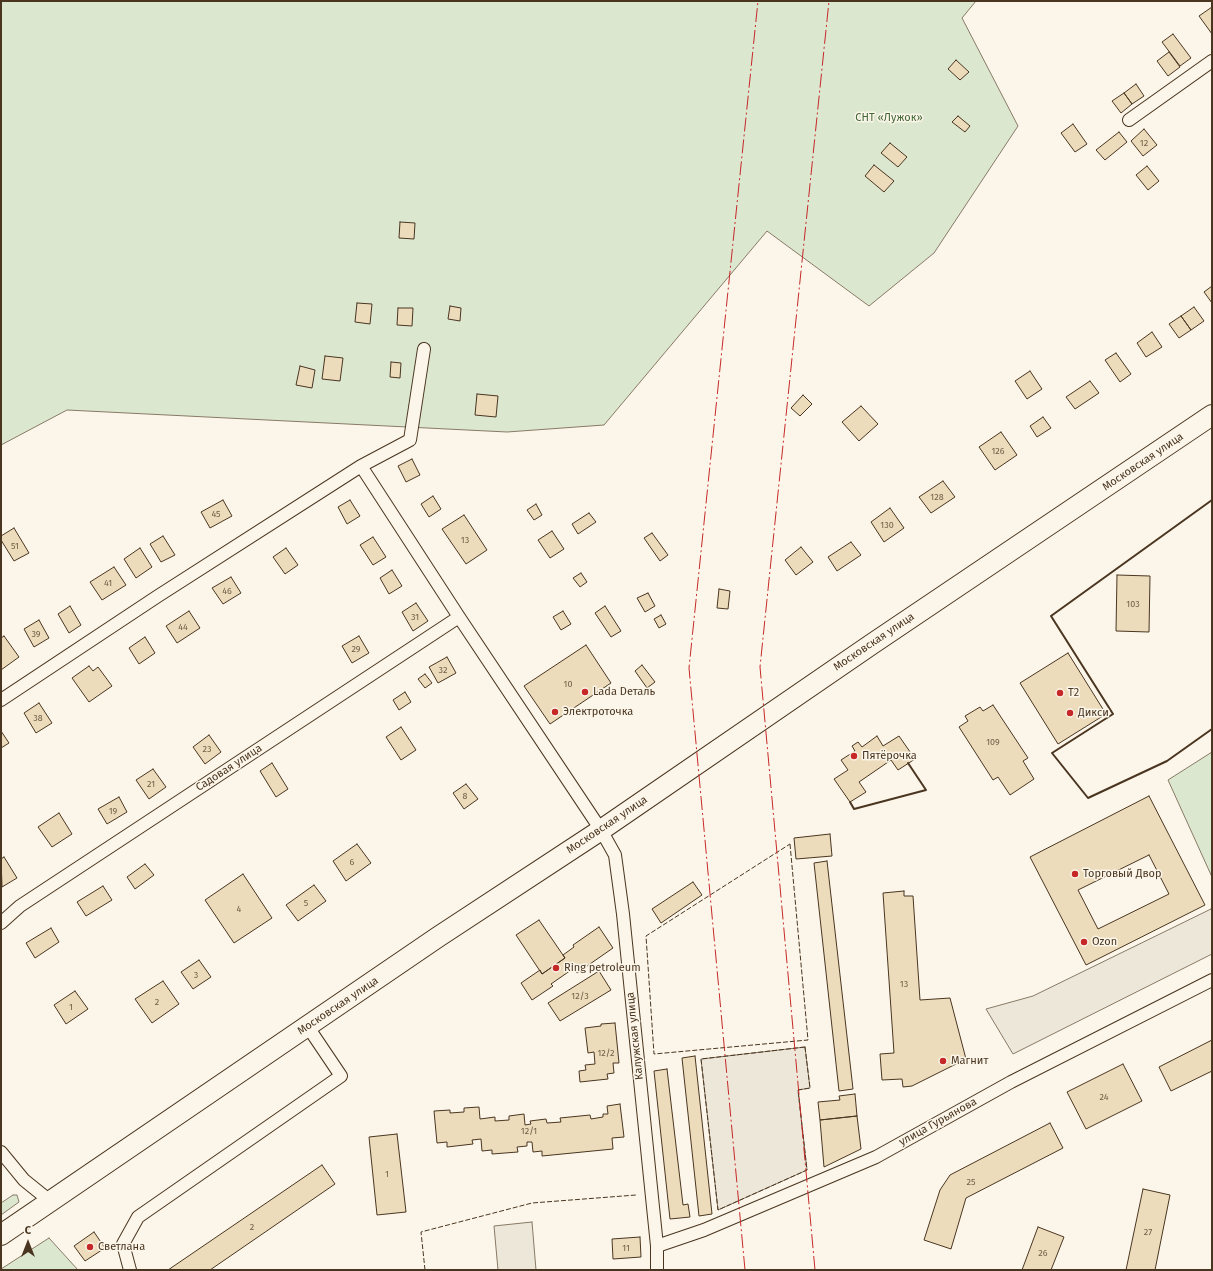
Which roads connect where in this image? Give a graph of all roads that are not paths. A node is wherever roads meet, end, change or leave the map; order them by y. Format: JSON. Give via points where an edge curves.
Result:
{"nodes":[{"id":1,"x":1212,"y":61,"type":"edge"},
{"id":2,"x":1129,"y":120,"type":"dead end"},
{"id":3,"x":424,"y":349,"type":"dead end"},
{"id":4,"x":1212,"y":415,"type":"edge"},
{"id":5,"x":362,"y":466,"type":"junction"},
{"id":6,"x":459,"y":617,"type":"junction"},
{"id":7,"x":1,"y":700,"type":"edge"},
{"id":8,"x":601,"y":830,"type":"junction"},
{"id":9,"x":1,"y":923,"type":"edge"},
{"id":10,"x":1212,"y":980,"type":"edge"},
{"id":11,"x":308,"y":1027,"type":"junction"},
{"id":12,"x":1,"y":1152,"type":"edge"},
{"id":13,"x":50,"y":1202,"type":"junction"},
{"id":14,"x":1,"y":1235,"type":"edge"},
{"id":15,"x":657,"y":1246,"type":"junction"},
{"id":16,"x":130,"y":1270,"type":"edge"},
{"id":17,"x":657,"y":1270,"type":"edge"}],
"edges":[{"from":1,"to":2,"type":"street"},
{"from":3,"to":5,"type":"street","via":[[410,440]]},
{"from":4,"to":8,"type":"highway","name":"Московская улица","via":[[915,614]]},
{"from":5,"to":6,"type":"street","name":"Калужская улица"},
{"from":5,"to":7,"type":"street"},
{"from":6,"to":8,"type":"street","name":"Калужская улица"},
{"from":6,"to":9,"type":"street","name":"Садовая улица","via":[[20,906]]},
{"from":8,"to":11,"type":"highway","name":"Московская улица","via":[[438,937]]},
{"from":8,"to":15,"type":"street","name":"Калужская улица","via":[[616,855]]},
{"from":10,"to":15,"type":"street","name":"улица Гурьянова","via":[[1011,1082],[876,1156],[704,1230]]},
{"from":11,"to":13,"type":"highway","name":"Московская улица"},
{"from":11,"to":16,"type":"street","via":[[341,1076],[138,1216],[123,1244]]},
{"from":12,"to":13,"type":"street","via":[[24,1180]]},
{"from":13,"to":14,"type":"highway","name":"Московская улица"},
{"from":15,"to":17,"type":"street","name":"Калужская улица"}]}
